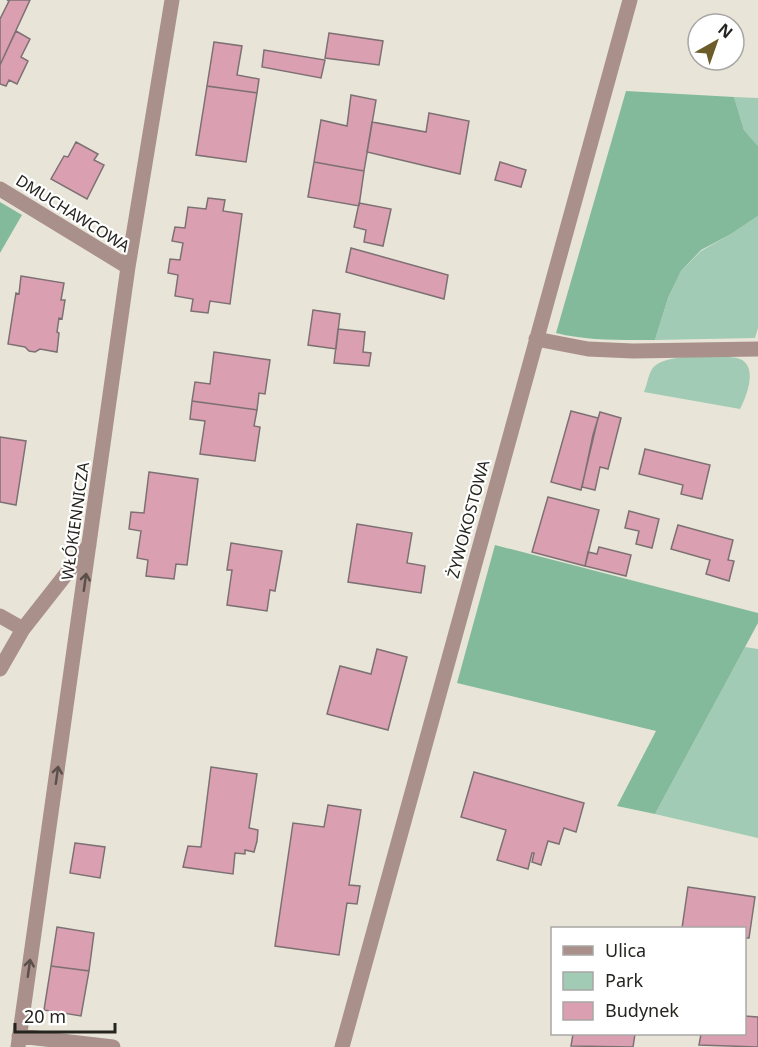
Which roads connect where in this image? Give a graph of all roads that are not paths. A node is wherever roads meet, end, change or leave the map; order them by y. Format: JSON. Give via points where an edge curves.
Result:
{"nodes":[{"id":1,"x":172,"y":0,"type":"edge"},
{"id":2,"x":630,"y":0,"type":"edge"},
{"id":3,"x":0,"y":189,"type":"edge"},
{"id":4,"x":128,"y":267,"type":"junction"},
{"id":5,"x":536,"y":339,"type":"junction"},
{"id":6,"x":758,"y":349,"type":"edge"},
{"id":7,"x":90,"y":542,"type":"junction"},
{"id":8,"x":0,"y":616,"type":"edge"},
{"id":9,"x":23,"y":629,"type":"junction"},
{"id":10,"x":0,"y":669,"type":"edge"},
{"id":11,"x":19,"y":1042,"type":"edge"},
{"id":12,"x":113,"y":1047,"type":"edge"},
{"id":13,"x":342,"y":1047,"type":"edge"}],
"edges":[{"from":1,"to":4,"type":"street","name":"WŁÓKIENNICZA"},
{"from":2,"to":5,"type":"street","name":"ŻYWOKOSTOWA"},
{"from":3,"to":4,"type":"street","name":"DMUCHAWCOWA"},
{"from":4,"to":7,"type":"street","name":"WŁÓKIENNICZA"},
{"from":5,"to":6,"type":"street","via":[[588,349]]},
{"from":5,"to":13,"type":"street","name":"ŻYWOKOSTOWA"},
{"from":7,"to":9,"type":"street"},
{"from":11,"to":7,"type":"street","name":"WŁÓKIENNICZA","one_way":true},
{"from":8,"to":9,"type":"street"},
{"from":9,"to":10,"type":"street"},
{"from":11,"to":12,"type":"street"}]}
